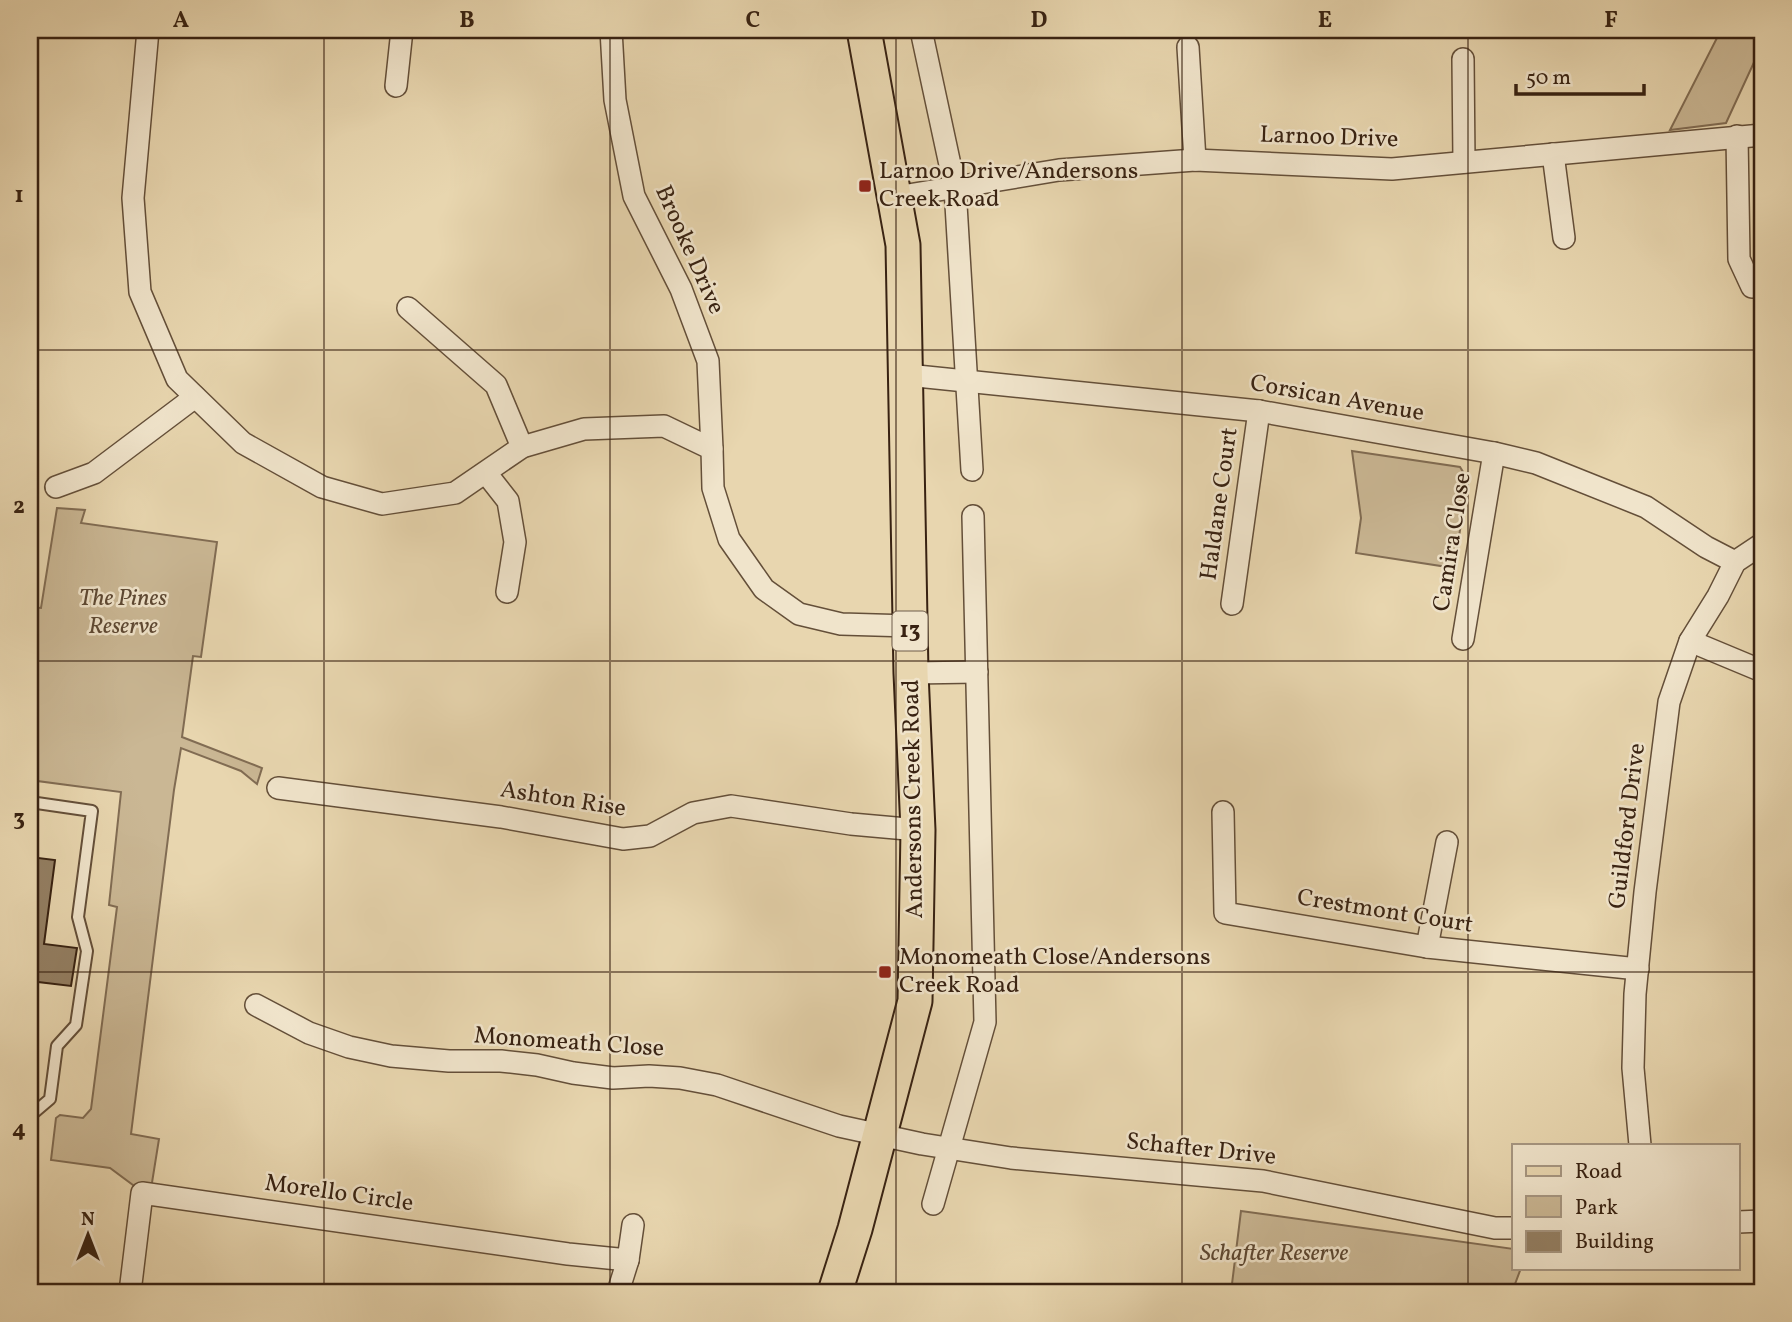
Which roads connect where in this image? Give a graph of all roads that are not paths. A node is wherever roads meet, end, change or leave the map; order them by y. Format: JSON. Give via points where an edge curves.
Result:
{"nodes":[{"id":1,"x":148,"y":30,"type":"edge"},
{"id":2,"x":402,"y":30,"type":"edge"},
{"id":3,"x":611,"y":30,"type":"edge"},
{"id":4,"x":864,"y":30,"type":"edge"},
{"id":5,"x":921,"y":30,"type":"edge"},
{"id":6,"x":1188,"y":47,"type":"dead end"},
{"id":7,"x":1463,"y":60,"type":"dead end"},
{"id":8,"x":396,"y":86,"type":"dead end"},
{"id":9,"x":1762,"y":135,"type":"edge"},
{"id":10,"x":1737,"y":136,"type":"junction"},
{"id":11,"x":1553,"y":154,"type":"junction"},
{"id":12,"x":1195,"y":160,"type":"junction"},
{"id":13,"x":1464,"y":162,"type":"junction"},
{"id":14,"x":955,"y":188,"type":"junction"},
{"id":15,"x":896,"y":197,"type":"junction"},
{"id":16,"x":1564,"y":238,"type":"dead end"},
{"id":17,"x":1752,"y":287,"type":"dead end"},
{"id":18,"x":408,"y":308,"type":"dead end"},
{"id":19,"x":907,"y":375,"type":"junction"},
{"id":20,"x":967,"y":381,"type":"junction"},
{"id":21,"x":195,"y":397,"type":"junction"},
{"id":22,"x":1259,"y":411,"type":"junction"},
{"id":23,"x":522,"y":447,"type":"junction"},
{"id":24,"x":712,"y":449,"type":"junction"},
{"id":25,"x":1494,"y":453,"type":"junction"},
{"id":26,"x":972,"y":471,"type":"dead end"},
{"id":27,"x":486,"y":473,"type":"junction"},
{"id":28,"x":56,"y":487,"type":"dead end"},
{"id":29,"x":973,"y":516,"type":"dead end"},
{"id":30,"x":1762,"y":544,"type":"edge"},
{"id":31,"x":1735,"y":562,"type":"junction"},
{"id":32,"x":507,"y":592,"type":"dead end"},
{"id":33,"x":1232,"y":604,"type":"dead end"},
{"id":34,"x":910,"y":626,"type":"junction"},
{"id":35,"x":1463,"y":639,"type":"dead end"},
{"id":36,"x":1690,"y":640,"type":"junction"},
{"id":37,"x":1762,"y":671,"type":"edge"},
{"id":38,"x":977,"y":672,"type":"junction"},
{"id":39,"x":911,"y":673,"type":"junction"},
{"id":40,"x":278,"y":788,"type":"dead end"},
{"id":41,"x":30,"y":802,"type":"edge"},
{"id":42,"x":1223,"y":812,"type":"dead end"},
{"id":43,"x":918,"y":830,"type":"junction"},
{"id":44,"x":1447,"y":842,"type":"dead end"},
{"id":45,"x":1427,"y":947,"type":"junction"},
{"id":46,"x":1638,"y":969,"type":"junction"},
{"id":47,"x":257,"y":1005,"type":"dead end"},
{"id":48,"x":30,"y":1116,"type":"edge"},
{"id":49,"x":880,"y":1136,"type":"junction"},
{"id":50,"x":1640,"y":1144,"type":"edge"},
{"id":51,"x":948,"y":1148,"type":"junction"},
{"id":52,"x":933,"y":1204,"type":"dead end"},
{"id":53,"x":1762,"y":1221,"type":"edge"},
{"id":54,"x":1740,"y":1222,"type":"edge"},
{"id":55,"x":633,"y":1225,"type":"dead end"},
{"id":56,"x":1512,"y":1228,"type":"edge"},
{"id":57,"x":855,"y":1229,"type":"junction"},
{"id":58,"x":628,"y":1260,"type":"junction"},
{"id":59,"x":617,"y":1290,"type":"edge"},
{"id":60,"x":130,"y":1292,"type":"edge"},
{"id":61,"x":824,"y":1292,"type":"edge"},
{"id":62,"x":835,"y":1292,"type":"edge"}],
"edges":[{"from":1,"to":21,"type":"street","via":[[133,198],[140,292],[177,379]]},
{"from":2,"to":8,"type":"street"},
{"from":3,"to":24,"type":"street","name":"Brooke Drive","via":[[615,100],[634,196],[681,289],[708,360]]},
{"from":4,"to":15,"type":"main road","name":"Andersons Creek Road","number":"13"},
{"from":5,"to":14,"type":"street"},
{"from":6,"to":12,"type":"street"},
{"from":7,"to":13,"type":"street"},
{"from":9,"to":10,"type":"street","name":"Larnoo Drive"},
{"from":10,"to":11,"type":"street","name":"Larnoo Drive"},
{"from":10,"to":17,"type":"street","via":[[1739,259]]},
{"from":11,"to":13,"type":"street","name":"Larnoo Drive"},
{"from":11,"to":16,"type":"street"},
{"from":12,"to":13,"type":"street","name":"Larnoo Drive","via":[[1392,169]]},
{"from":12,"to":14,"type":"street","name":"Larnoo Drive","via":[[1059,170]]},
{"from":14,"to":15,"type":"street","name":"Larnoo Drive"},
{"from":14,"to":20,"type":"street"},
{"from":15,"to":19,"type":"main road","name":"Andersons Creek Road","number":"13","via":[[903,245]]},
{"from":18,"to":23,"type":"street","via":[[496,385]]},
{"from":19,"to":20,"type":"street","name":"Corsican Avenue"},
{"from":19,"to":34,"type":"main road","name":"Andersons Creek Road","number":"13"},
{"from":20,"to":22,"type":"street","name":"Corsican Avenue"},
{"from":20,"to":26,"type":"street"},
{"from":21,"to":27,"type":"street","via":[[243,443],[322,487],[382,504],[455,493]]},
{"from":21,"to":28,"type":"street","via":[[94,473]]},
{"from":22,"to":25,"type":"street","name":"Corsican Avenue"},
{"from":22,"to":33,"type":"street","name":"Haldane Court"},
{"from":23,"to":24,"type":"street","via":[[584,429],[664,426]]},
{"from":23,"to":27,"type":"street"},
{"from":24,"to":34,"type":"street","name":"Brooke Drive","via":[[713,488],[729,539],[764,589],[799,614],[841,624]]},
{"from":25,"to":31,"type":"street","name":"Corsican Avenue","via":[[1536,463],[1646,507]]},
{"from":25,"to":35,"type":"street","name":"Camira Close"},
{"from":27,"to":32,"type":"street","via":[[508,501],[513,528]]},
{"from":29,"to":38,"type":"street"},
{"from":30,"to":31,"type":"street","name":"Guildford Drive"},
{"from":31,"to":36,"type":"street","name":"Guildford Drive"},
{"from":34,"to":39,"type":"main road","name":"Andersons Creek Road","number":"13"},
{"from":36,"to":37,"type":"street"},
{"from":36,"to":46,"type":"street","name":"Guildford Drive","via":[[1670,702]]},
{"from":38,"to":39,"type":"street"},
{"from":38,"to":51,"type":"street","via":[[985,1022]]},
{"from":39,"to":43,"type":"main road","name":"Andersons Creek Road","number":"13"},
{"from":40,"to":43,"type":"street","name":"Ashton Rise","via":[[501,817],[623,839],[650,836],[693,813],[731,806]]},
{"from":41,"to":48,"type":"lane","via":[[92,811],[78,917],[87,951],[76,1025],[57,1046],[50,1099]]},
{"from":42,"to":45,"type":"street","name":"Crestmont Court","via":[[1225,914]]},
{"from":43,"to":49,"type":"main road","name":"Andersons Creek Road","number":"13","via":[[915,1001]]},
{"from":44,"to":45,"type":"street"},
{"from":45,"to":46,"type":"street","name":"Crestmont Court"},
{"from":46,"to":50,"type":"street","name":"Guildford Drive","via":[[1633,1068]]},
{"from":47,"to":49,"type":"street","name":"Monomeath Close","via":[[309,1033],[391,1056],[501,1061],[613,1077],[680,1078]]},
{"from":49,"to":51,"type":"street","name":"Schafter Drive"},
{"from":49,"to":57,"type":"main road","name":"Andersons Creek Road","number":"13"},
{"from":51,"to":52,"type":"street"},
{"from":51,"to":56,"type":"street","name":"Schafter Drive","via":[[1263,1181]]},
{"from":53,"to":54,"type":"street"},
{"from":55,"to":58,"type":"street"},
{"from":57,"to":61,"type":"main road","name":"Andersons Creek Road","number":"13"},
{"from":57,"to":62,"type":"main road","name":"Andersons Creek Road","number":"13"},
{"from":58,"to":59,"type":"street"},
{"from":58,"to":60,"type":"street","name":"Morello Circle","via":[[142,1193]]}]}
